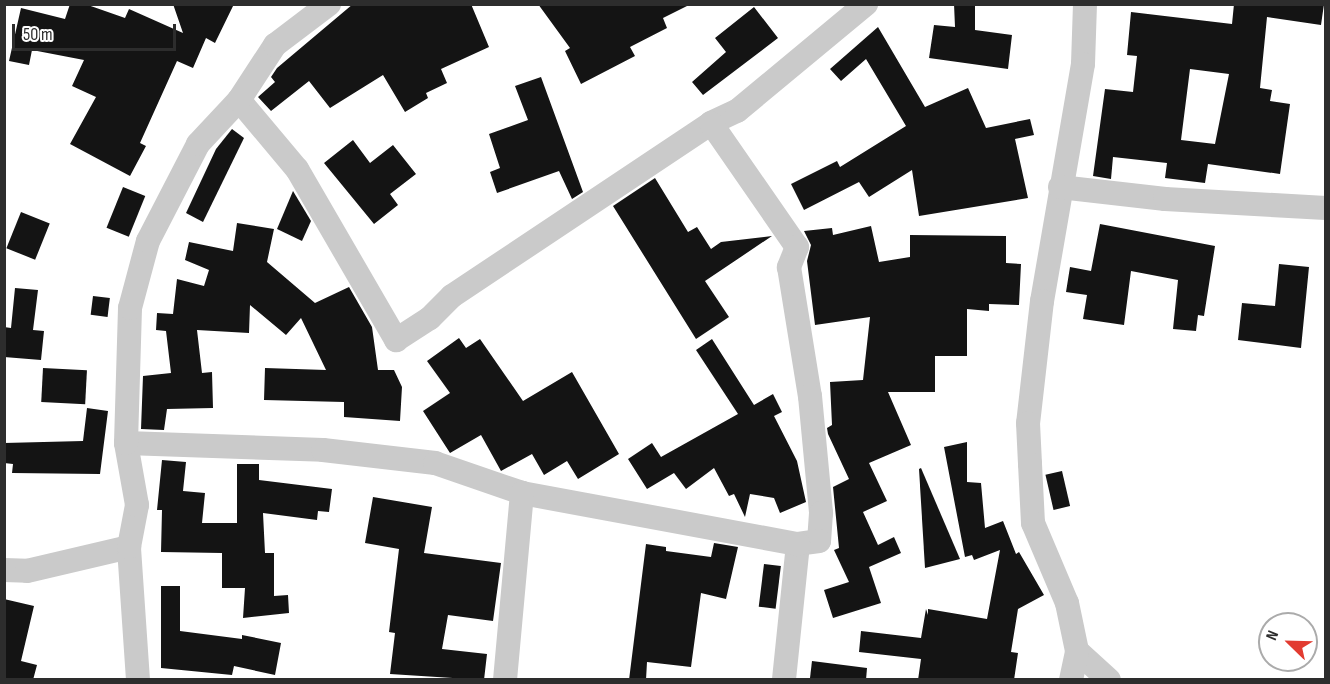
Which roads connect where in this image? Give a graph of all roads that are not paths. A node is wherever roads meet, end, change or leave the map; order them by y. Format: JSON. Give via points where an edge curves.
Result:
{"nodes":[{"id":1,"x":866,"y":4,"type":"edge"},
{"id":2,"x":1085,"y":4,"type":"edge"},
{"id":3,"x":322,"y":6,"type":"edge"},
{"id":4,"x":239,"y":100,"type":"junction"},
{"id":5,"x":711,"y":123,"type":"junction"},
{"id":6,"x":1060,"y":187,"type":"junction"},
{"id":7,"x":1326,"y":208,"type":"edge"},
{"id":8,"x":126,"y":443,"type":"junction"},
{"id":9,"x":522,"y":493,"type":"junction"},
{"id":10,"x":798,"y":544,"type":"junction"},
{"id":11,"x":129,"y":547,"type":"junction"},
{"id":12,"x":4,"y":570,"type":"edge"},
{"id":13,"x":1077,"y":651,"type":"junction"},
{"id":14,"x":138,"y":680,"type":"edge"},
{"id":15,"x":505,"y":680,"type":"edge"},
{"id":16,"x":783,"y":680,"type":"edge"},
{"id":17,"x":1071,"y":680,"type":"edge"},
{"id":18,"x":1109,"y":680,"type":"edge"}],
"edges":[{"from":1,"to":5,"type":"street","via":[[737,111]]},
{"from":2,"to":6,"type":"street","via":[[1083,64]]},
{"from":3,"to":4,"type":"street","via":[[275,45]]},
{"from":4,"to":5,"type":"street","via":[[297,169],[396,340],[430,318],[452,296]]},
{"from":4,"to":8,"type":"street","via":[[198,144],[148,241],[130,308]]},
{"from":5,"to":10,"type":"street","via":[[796,247],[789,267],[810,396],[821,513],[819,541]]},
{"from":6,"to":7,"type":"street","via":[[1165,199]]},
{"from":6,"to":13,"type":"street","via":[[1042,301],[1029,444],[1033,523],[1067,603]]},
{"from":8,"to":9,"type":"street","via":[[323,450],[435,463]]},
{"from":8,"to":11,"type":"street","via":[[137,505]]},
{"from":9,"to":10,"type":"street"},
{"from":9,"to":15,"type":"street"},
{"from":10,"to":16,"type":"street"},
{"from":11,"to":12,"type":"street","via":[[27,571]]},
{"from":11,"to":14,"type":"street"},
{"from":13,"to":17,"type":"street"},
{"from":13,"to":18,"type":"street"}]}
